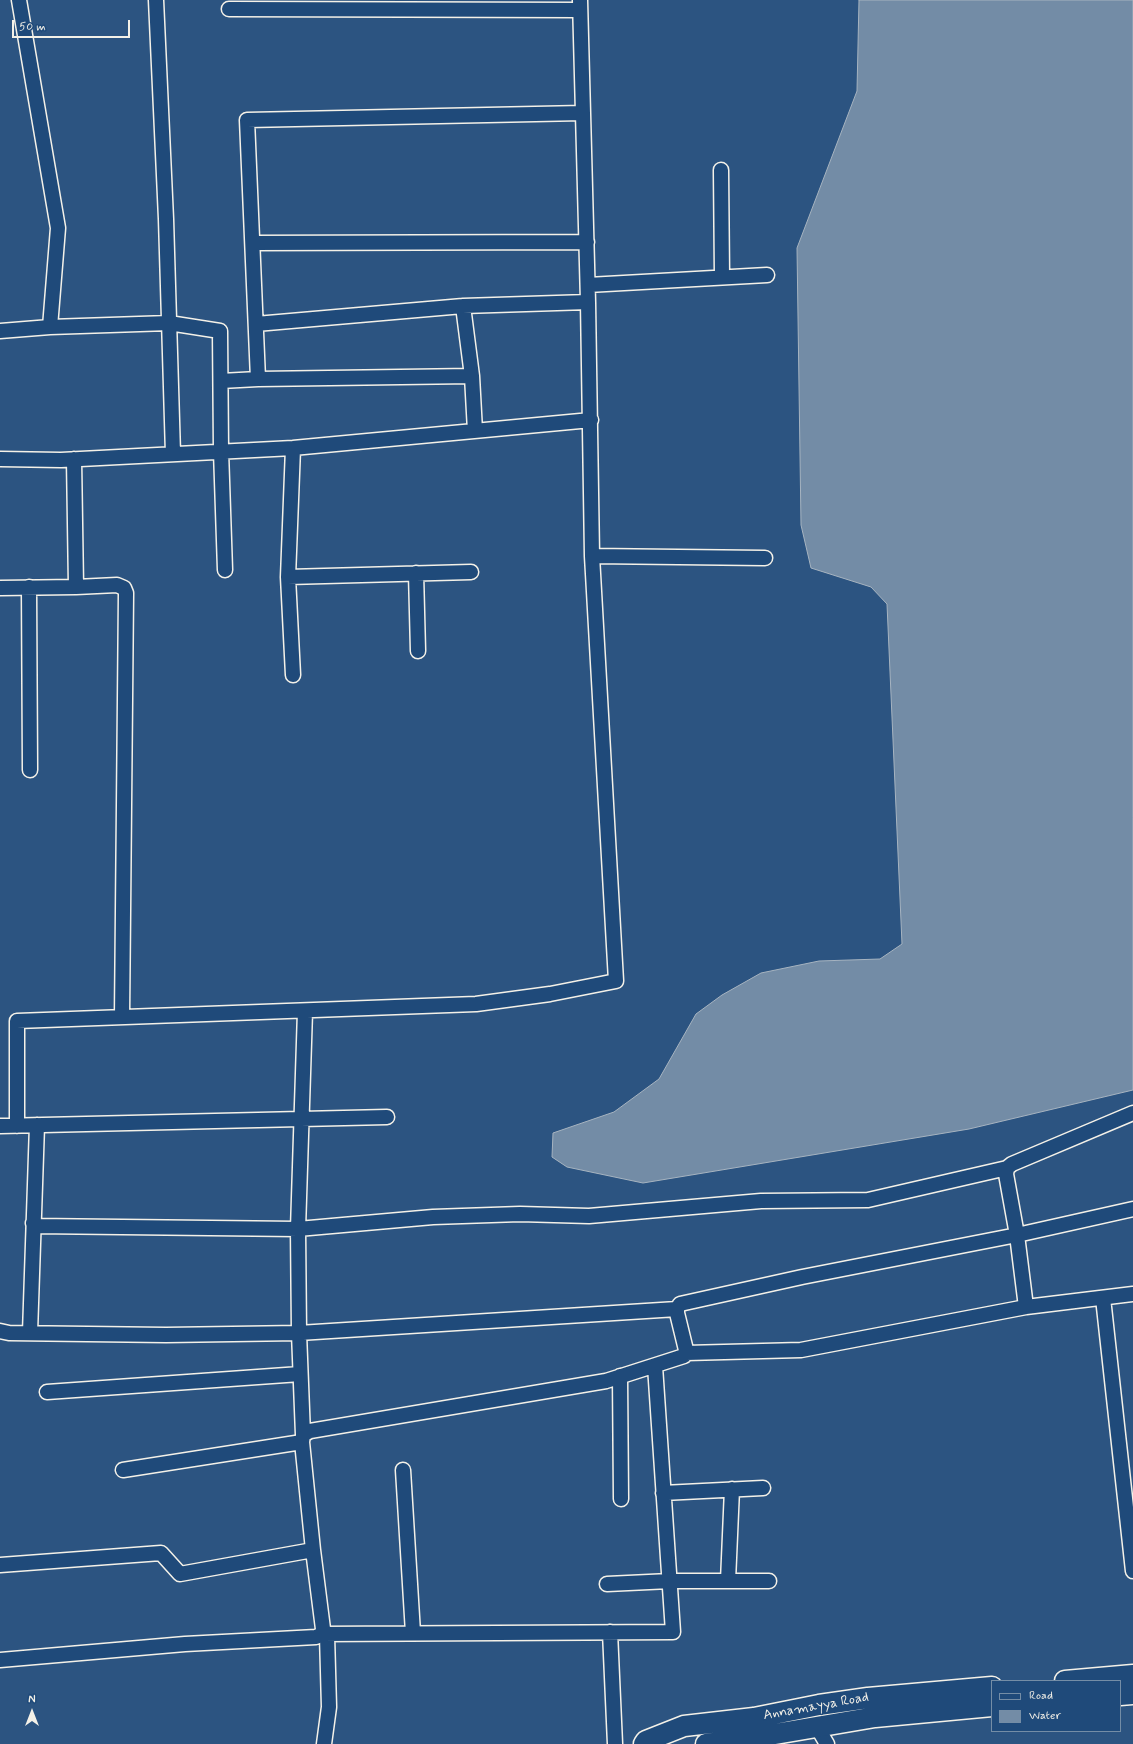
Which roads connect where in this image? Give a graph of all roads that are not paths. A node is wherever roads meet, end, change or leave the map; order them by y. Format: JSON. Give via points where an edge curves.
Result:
{"nodes":[{"id":1,"x":19,"y":0,"type":"edge"},
{"id":2,"x":156,"y":0,"type":"edge"},
{"id":3,"x":580,"y":5,"type":"edge"},
{"id":4,"x":229,"y":9,"type":"dead end"},
{"id":5,"x":583,"y":113,"type":"junction"},
{"id":6,"x":721,"y":170,"type":"dead end"},
{"id":7,"x":587,"y":242,"type":"junction"},
{"id":8,"x":253,"y":243,"type":"junction"},
{"id":9,"x":767,"y":275,"type":"dead end"},
{"id":10,"x":722,"y":277,"type":"junction"},
{"id":11,"x":588,"y":285,"type":"junction"},
{"id":12,"x":588,"y":302,"type":"junction"},
{"id":13,"x":463,"y":306,"type":"junction"},
{"id":14,"x":169,"y":323,"type":"junction"},
{"id":15,"x":256,"y":324,"type":"junction"},
{"id":16,"x":50,"y":327,"type":"junction"},
{"id":17,"x":0,"y":331,"type":"edge"},
{"id":18,"x":472,"y":376,"type":"junction"},
{"id":19,"x":258,"y":379,"type":"junction"},
{"id":20,"x":221,"y":381,"type":"junction"},
{"id":21,"x":591,"y":420,"type":"junction"},
{"id":22,"x":475,"y":431,"type":"junction"},
{"id":23,"x":293,"y":448,"type":"junction"},
{"id":24,"x":221,"y":451,"type":"junction"},
{"id":25,"x":173,"y":454,"type":"junction"},
{"id":26,"x":0,"y":459,"type":"edge"},
{"id":27,"x":74,"y":459,"type":"junction"},
{"id":28,"x":592,"y":556,"type":"junction"},
{"id":29,"x":765,"y":558,"type":"dead end"},
{"id":30,"x":225,"y":570,"type":"dead end"},
{"id":31,"x":471,"y":572,"type":"dead end"},
{"id":32,"x":416,"y":573,"type":"junction"},
{"id":33,"x":288,"y":578,"type":"junction"},
{"id":34,"x":29,"y":587,"type":"junction"},
{"id":35,"x":76,"y":587,"type":"junction"},
{"id":36,"x":0,"y":588,"type":"edge"},
{"id":37,"x":418,"y":651,"type":"dead end"},
{"id":38,"x":293,"y":675,"type":"dead end"},
{"id":39,"x":30,"y":770,"type":"dead end"},
{"id":40,"x":304,"y":1011,"type":"junction"},
{"id":41,"x":122,"y":1017,"type":"junction"},
{"id":42,"x":1133,"y":1113,"type":"edge"},
{"id":43,"x":387,"y":1117,"type":"dead end"},
{"id":44,"x":300,"y":1120,"type":"junction"},
{"id":45,"x":36,"y":1125,"type":"junction"},
{"id":46,"x":0,"y":1126,"type":"edge"},
{"id":47,"x":17,"y":1126,"type":"junction"},
{"id":48,"x":1007,"y":1168,"type":"junction"},
{"id":49,"x":1133,"y":1209,"type":"edge"},
{"id":50,"x":33,"y":1224,"type":"junction"},
{"id":51,"x":298,"y":1229,"type":"junction"},
{"id":52,"x":1017,"y":1235,"type":"junction"},
{"id":53,"x":1133,"y":1294,"type":"edge"},
{"id":54,"x":1103,"y":1298,"type":"junction"},
{"id":55,"x":1026,"y":1307,"type":"junction"},
{"id":56,"x":677,"y":1309,"type":"junction"},
{"id":57,"x":0,"y":1331,"type":"edge"},
{"id":58,"x":30,"y":1333,"type":"junction"},
{"id":59,"x":299,"y":1333,"type":"junction"},
{"id":60,"x":686,"y":1353,"type":"junction"},
{"id":61,"x":654,"y":1366,"type":"junction"},
{"id":62,"x":300,"y":1374,"type":"junction"},
{"id":63,"x":620,"y":1376,"type":"junction"},
{"id":64,"x":47,"y":1392,"type":"dead end"},
{"id":65,"x":303,"y":1438,"type":"junction"},
{"id":66,"x":124,"y":1470,"type":"dead end"},
{"id":67,"x":403,"y":1470,"type":"dead end"},
{"id":68,"x":763,"y":1488,"type":"dead end"},
{"id":69,"x":732,"y":1489,"type":"junction"},
{"id":70,"x":664,"y":1492,"type":"junction"},
{"id":71,"x":621,"y":1499,"type":"dead end"},
{"id":72,"x":313,"y":1550,"type":"junction"},
{"id":73,"x":0,"y":1565,"type":"edge"},
{"id":74,"x":1133,"y":1571,"type":"edge"},
{"id":75,"x":670,"y":1581,"type":"junction"},
{"id":76,"x":728,"y":1581,"type":"junction"},
{"id":77,"x":769,"y":1581,"type":"dead end"},
{"id":78,"x":607,"y":1584,"type":"dead end"},
{"id":79,"x":610,"y":1632,"type":"junction"},
{"id":80,"x":413,"y":1633,"type":"junction"},
{"id":81,"x":324,"y":1634,"type":"junction"},
{"id":82,"x":0,"y":1660,"type":"edge"},
{"id":83,"x":1133,"y":1675,"type":"edge"},
{"id":84,"x":1076,"y":1680,"type":"edge"},
{"id":85,"x":991,"y":1687,"type":"edge"},
{"id":86,"x":1133,"y":1694,"type":"edge"},
{"id":87,"x":1121,"y":1695,"type":"edge"},
{"id":88,"x":991,"y":1706,"type":"edge"},
{"id":89,"x":822,"y":1736,"type":"edge"},
{"id":90,"x":757,"y":1741,"type":"edge"},
{"id":91,"x":324,"y":1744,"type":"edge"},
{"id":92,"x":615,"y":1744,"type":"edge"},
{"id":93,"x":644,"y":1744,"type":"edge"},
{"id":94,"x":706,"y":1744,"type":"edge"}],
"edges":[{"from":1,"to":16,"type":"street","via":[[58,228]]},
{"from":2,"to":14,"type":"street"},
{"from":3,"to":4,"type":"street"},
{"from":3,"to":5,"type":"street"},
{"from":5,"to":7,"type":"street"},
{"from":5,"to":8,"type":"street","via":[[247,120]]},
{"from":6,"to":10,"type":"street"},
{"from":7,"to":8,"type":"street"},
{"from":7,"to":11,"type":"street"},
{"from":8,"to":15,"type":"street"},
{"from":9,"to":10,"type":"street"},
{"from":10,"to":11,"type":"street"},
{"from":11,"to":12,"type":"street"},
{"from":12,"to":13,"type":"street"},
{"from":12,"to":21,"type":"street"},
{"from":13,"to":15,"type":"street"},
{"from":13,"to":18,"type":"street"},
{"from":14,"to":16,"type":"street"},
{"from":14,"to":20,"type":"street","via":[[220,331]]},
{"from":14,"to":25,"type":"street"},
{"from":15,"to":19,"type":"street"},
{"from":16,"to":17,"type":"street"},
{"from":18,"to":19,"type":"street"},
{"from":18,"to":22,"type":"street"},
{"from":19,"to":20,"type":"street"},
{"from":20,"to":24,"type":"street"},
{"from":21,"to":22,"type":"street"},
{"from":21,"to":28,"type":"street"},
{"from":22,"to":23,"type":"street"},
{"from":23,"to":24,"type":"street"},
{"from":23,"to":33,"type":"street"},
{"from":24,"to":25,"type":"street"},
{"from":24,"to":30,"type":"street"},
{"from":25,"to":27,"type":"street"},
{"from":26,"to":27,"type":"street"},
{"from":27,"to":35,"type":"street"},
{"from":28,"to":29,"type":"street"},
{"from":28,"to":40,"type":"street","via":[[616,981],[550,994],[476,1004]]},
{"from":31,"to":32,"type":"street"},
{"from":32,"to":33,"type":"street"},
{"from":32,"to":37,"type":"street"},
{"from":33,"to":38,"type":"street"},
{"from":34,"to":35,"type":"street"},
{"from":34,"to":36,"type":"street"},
{"from":34,"to":39,"type":"street"},
{"from":35,"to":41,"type":"street","via":[[117,585],[124,588],[126,593]]},
{"from":40,"to":41,"type":"street"},
{"from":40,"to":44,"type":"street"},
{"from":41,"to":47,"type":"street","via":[[17,1021]]},
{"from":42,"to":48,"type":"street"},
{"from":43,"to":44,"type":"street"},
{"from":44,"to":45,"type":"street"},
{"from":44,"to":51,"type":"street"},
{"from":45,"to":47,"type":"street"},
{"from":45,"to":50,"type":"street"},
{"from":46,"to":47,"type":"street"},
{"from":48,"to":51,"type":"street","via":[[868,1200],[761,1201],[589,1216],[520,1214],[434,1217]]},
{"from":48,"to":52,"type":"street"},
{"from":49,"to":52,"type":"street"},
{"from":50,"to":51,"type":"street"},
{"from":50,"to":58,"type":"street"},
{"from":51,"to":59,"type":"street"},
{"from":52,"to":55,"type":"street"},
{"from":52,"to":56,"type":"street","via":[[802,1277],[680,1304]]},
{"from":53,"to":54,"type":"street"},
{"from":54,"to":55,"type":"street"},
{"from":54,"to":74,"type":"street"},
{"from":55,"to":60,"type":"street","via":[[801,1350]]},
{"from":56,"to":59,"type":"street"},
{"from":56,"to":60,"type":"street"},
{"from":57,"to":58,"type":"street"},
{"from":58,"to":59,"type":"street"},
{"from":59,"to":62,"type":"street"},
{"from":60,"to":61,"type":"street","via":[[684,1356]]},
{"from":61,"to":63,"type":"street"},
{"from":61,"to":70,"type":"street"},
{"from":62,"to":64,"type":"street"},
{"from":62,"to":65,"type":"street"},
{"from":63,"to":65,"type":"street","via":[[606,1381],[310,1431]]},
{"from":63,"to":71,"type":"street"},
{"from":65,"to":66,"type":"street"},
{"from":65,"to":72,"type":"street"},
{"from":67,"to":80,"type":"street"},
{"from":68,"to":69,"type":"street"},
{"from":69,"to":70,"type":"street"},
{"from":69,"to":76,"type":"street"},
{"from":70,"to":75,"type":"street"},
{"from":72,"to":73,"type":"street","via":[[180,1574],[161,1553]]},
{"from":72,"to":81,"type":"street"},
{"from":75,"to":76,"type":"street"},
{"from":75,"to":78,"type":"street"},
{"from":75,"to":79,"type":"street","via":[[673,1632]]},
{"from":76,"to":77,"type":"street"},
{"from":79,"to":80,"type":"street"},
{"from":79,"to":92,"type":"street"},
{"from":80,"to":81,"type":"street"},
{"from":81,"to":82,"type":"street","via":[[316,1637],[185,1644]]},
{"from":81,"to":91,"type":"street","via":[[329,1707]]},
{"from":83,"to":84,"type":"street"},
{"from":85,"to":93,"type":"street","name":"Annamayya Road","via":[[868,1698],[754,1718],[684,1726]]},
{"from":86,"to":87,"type":"street"},
{"from":88,"to":89,"type":"street","name":"Annamayya Road","via":[[875,1717]]},
{"from":89,"to":90,"type":"street","name":"Annamayya Road"},
{"from":90,"to":94,"type":"street","name":"Annamayya Road"}]}
